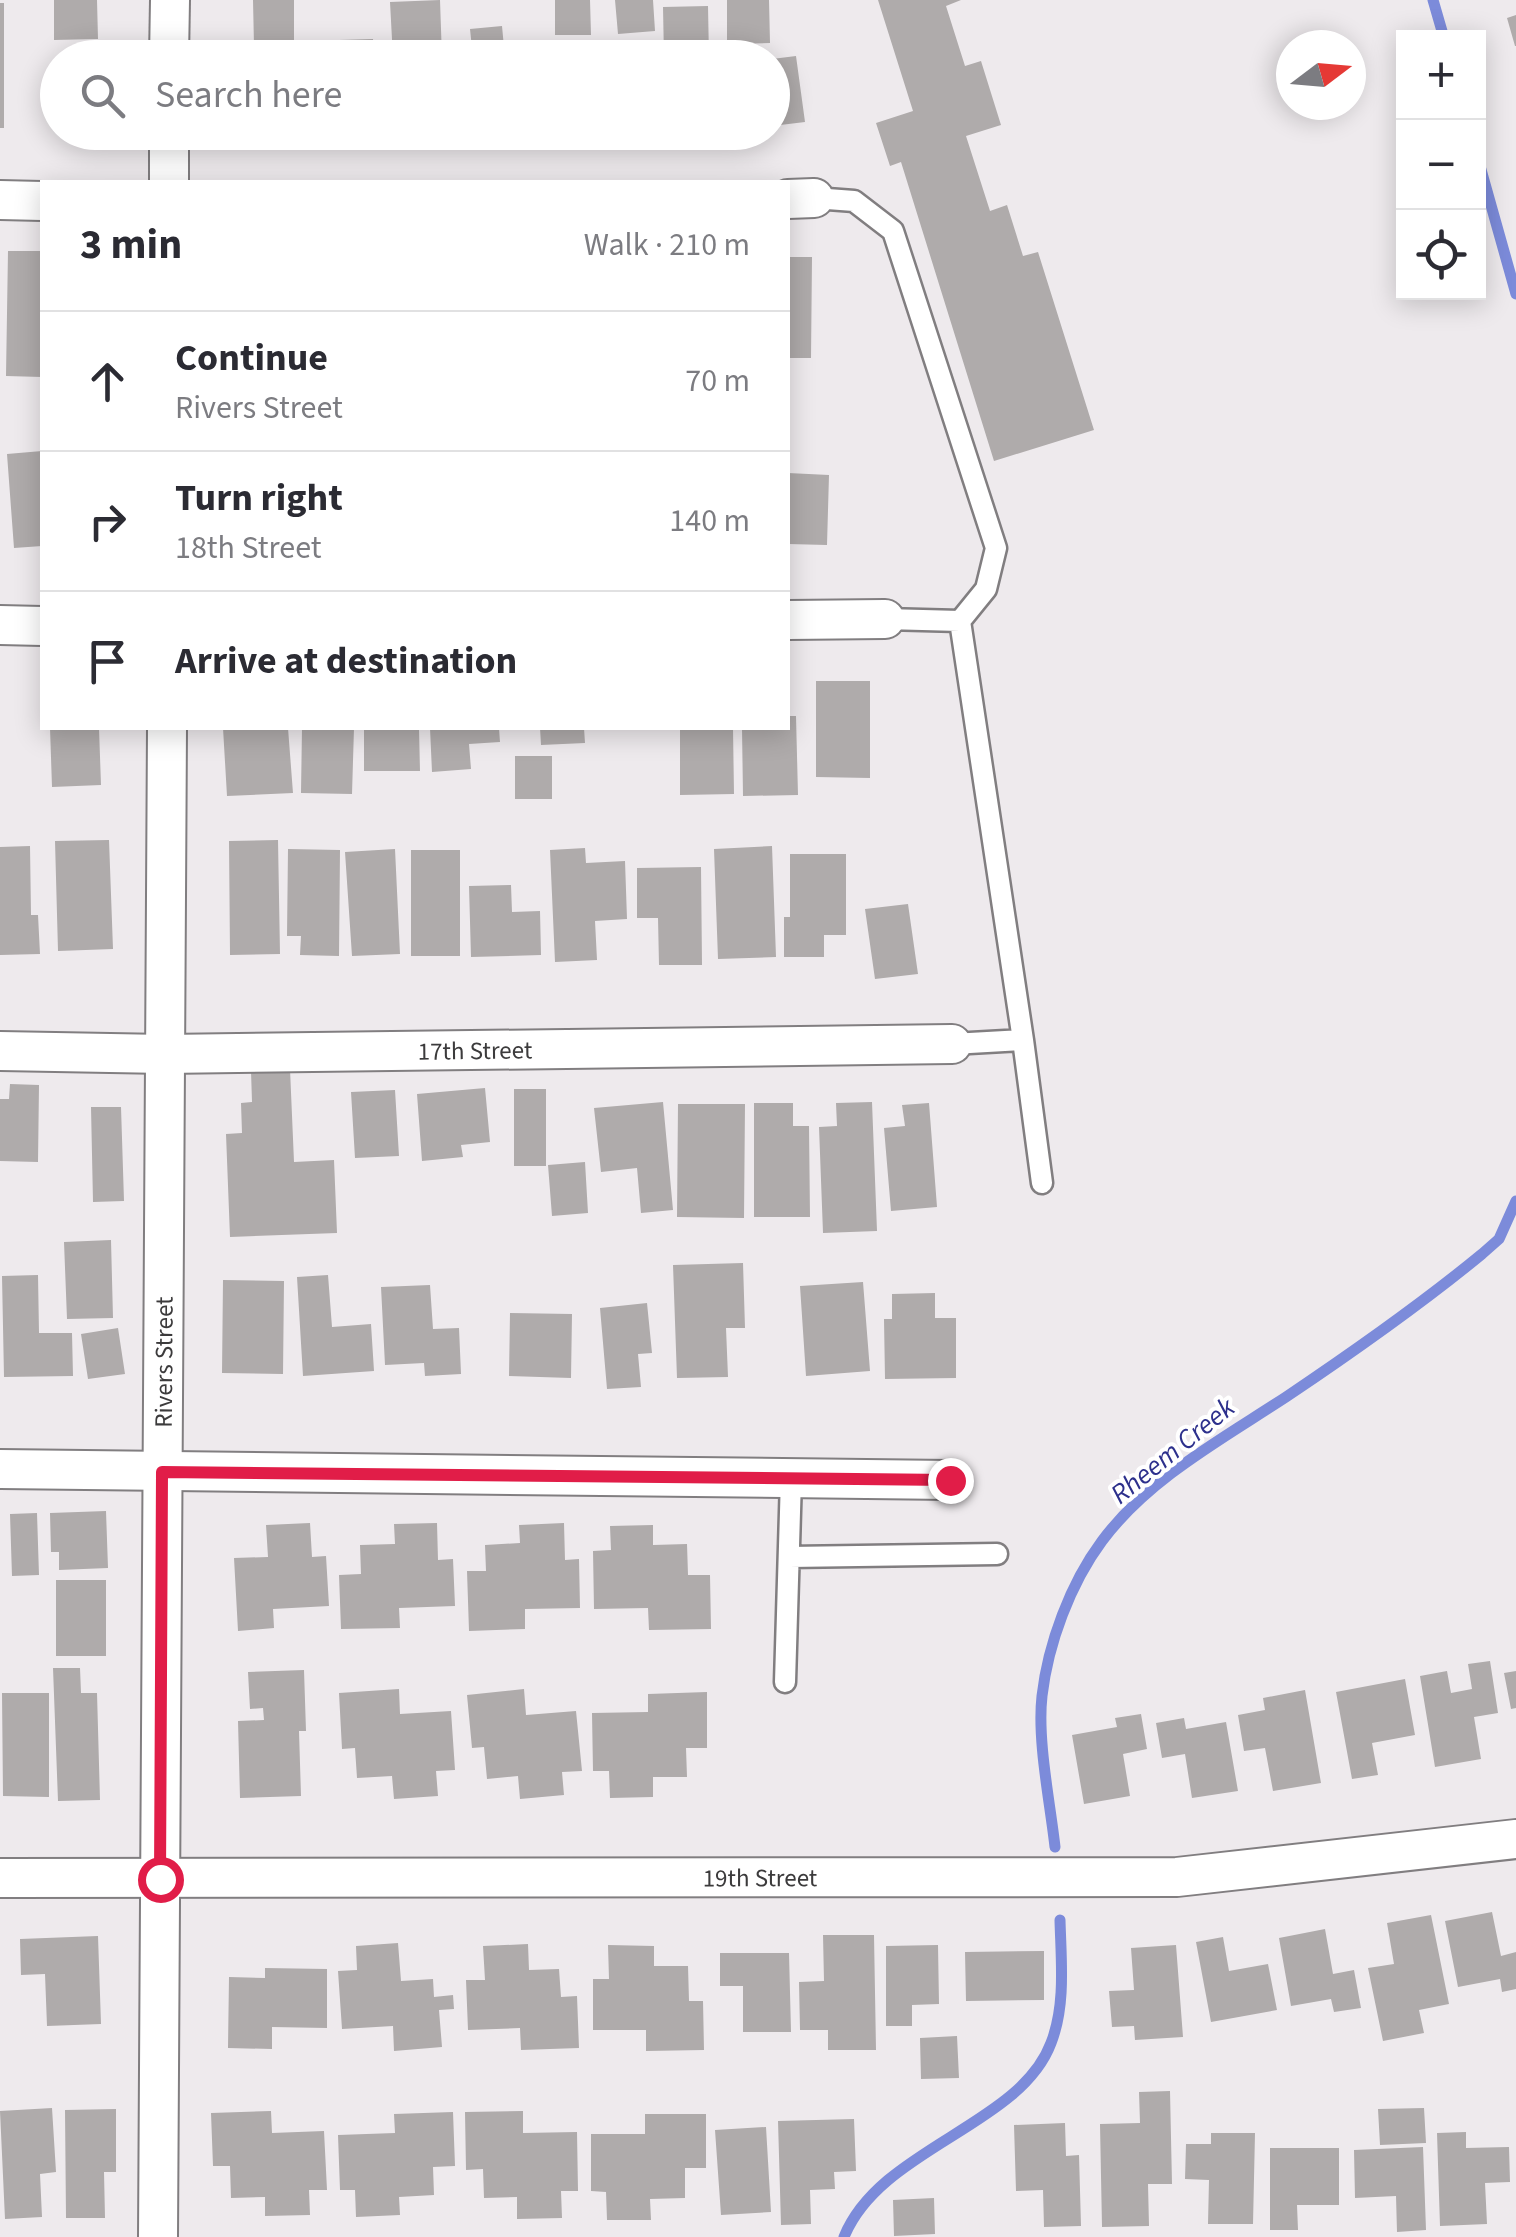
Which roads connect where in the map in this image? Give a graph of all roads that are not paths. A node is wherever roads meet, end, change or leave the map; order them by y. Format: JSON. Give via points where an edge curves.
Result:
{"nodes":[{"id":1,"x":170,"y":0,"type":"edge"},
{"id":2,"x":170,"y":40,"type":"edge"},
{"id":3,"x":169,"y":150,"type":"edge"},
{"id":4,"x":169,"y":180,"type":"edge"},
{"id":5,"x":801,"y":198,"type":"edge"},
{"id":6,"x":0,"y":200,"type":"edge"},
{"id":7,"x":40,"y":201,"type":"edge"},
{"id":8,"x":885,"y":619,"type":"joint"},
{"id":9,"x":790,"y":620,"type":"edge"},
{"id":10,"x":960,"y":621,"type":"junction"},
{"id":11,"x":0,"y":625,"type":"edge"},
{"id":12,"x":40,"y":626,"type":"edge"},
{"id":13,"x":166,"y":730,"type":"edge"},
{"id":14,"x":1023,"y":1040,"type":"junction"},
{"id":15,"x":952,"y":1044,"type":"joint"},
{"id":16,"x":0,"y":1051,"type":"edge"},
{"id":17,"x":164,"y":1054,"type":"junction"},
{"id":18,"x":1042,"y":1182,"type":"dead end"},
{"id":19,"x":0,"y":1470,"type":"edge"},
{"id":20,"x":162,"y":1472,"type":"junction"},
{"id":21,"x":791,"y":1478,"type":"junction"},
{"id":22,"x":950,"y":1480,"type":"dead end"},
{"id":23,"x":997,"y":1554,"type":"dead end"},
{"id":24,"x":789,"y":1556,"type":"junction"},
{"id":25,"x":785,"y":1682,"type":"dead end"},
{"id":26,"x":1516,"y":1839,"type":"edge"},
{"id":27,"x":0,"y":1878,"type":"edge"},
{"id":28,"x":160,"y":1879,"type":"junction"},
{"id":29,"x":158,"y":2237,"type":"edge"}],
"edges":[{"from":1,"to":2,"type":"street"},
{"from":3,"to":4,"type":"street"},
{"from":5,"to":10,"type":"lane","via":[[854,200],[893,230],[996,548],[986,588]]},
{"from":6,"to":7,"type":"street"},
{"from":8,"to":9,"type":"street"},
{"from":8,"to":10,"type":"lane"},
{"from":10,"to":14,"type":"lane"},
{"from":11,"to":12,"type":"street"},
{"from":13,"to":17,"type":"street","name":"Rivers Street"},
{"from":14,"to":15,"type":"lane"},
{"from":14,"to":18,"type":"lane"},
{"from":15,"to":17,"type":"street","name":"17th Street"},
{"from":16,"to":17,"type":"street","name":"17th Street"},
{"from":17,"to":20,"type":"street","name":"Rivers Street"},
{"from":19,"to":20,"type":"street"},
{"from":20,"to":21,"type":"street"},
{"from":20,"to":28,"type":"street","name":"Rivers Street"},
{"from":21,"to":22,"type":"street"},
{"from":21,"to":24,"type":"lane"},
{"from":23,"to":24,"type":"lane"},
{"from":24,"to":25,"type":"lane"},
{"from":26,"to":28,"type":"street","name":"19th Street","via":[[1177,1877]]},
{"from":27,"to":28,"type":"street","name":"19th Street"},
{"from":28,"to":29,"type":"street","name":"Rivers Street"}]}
